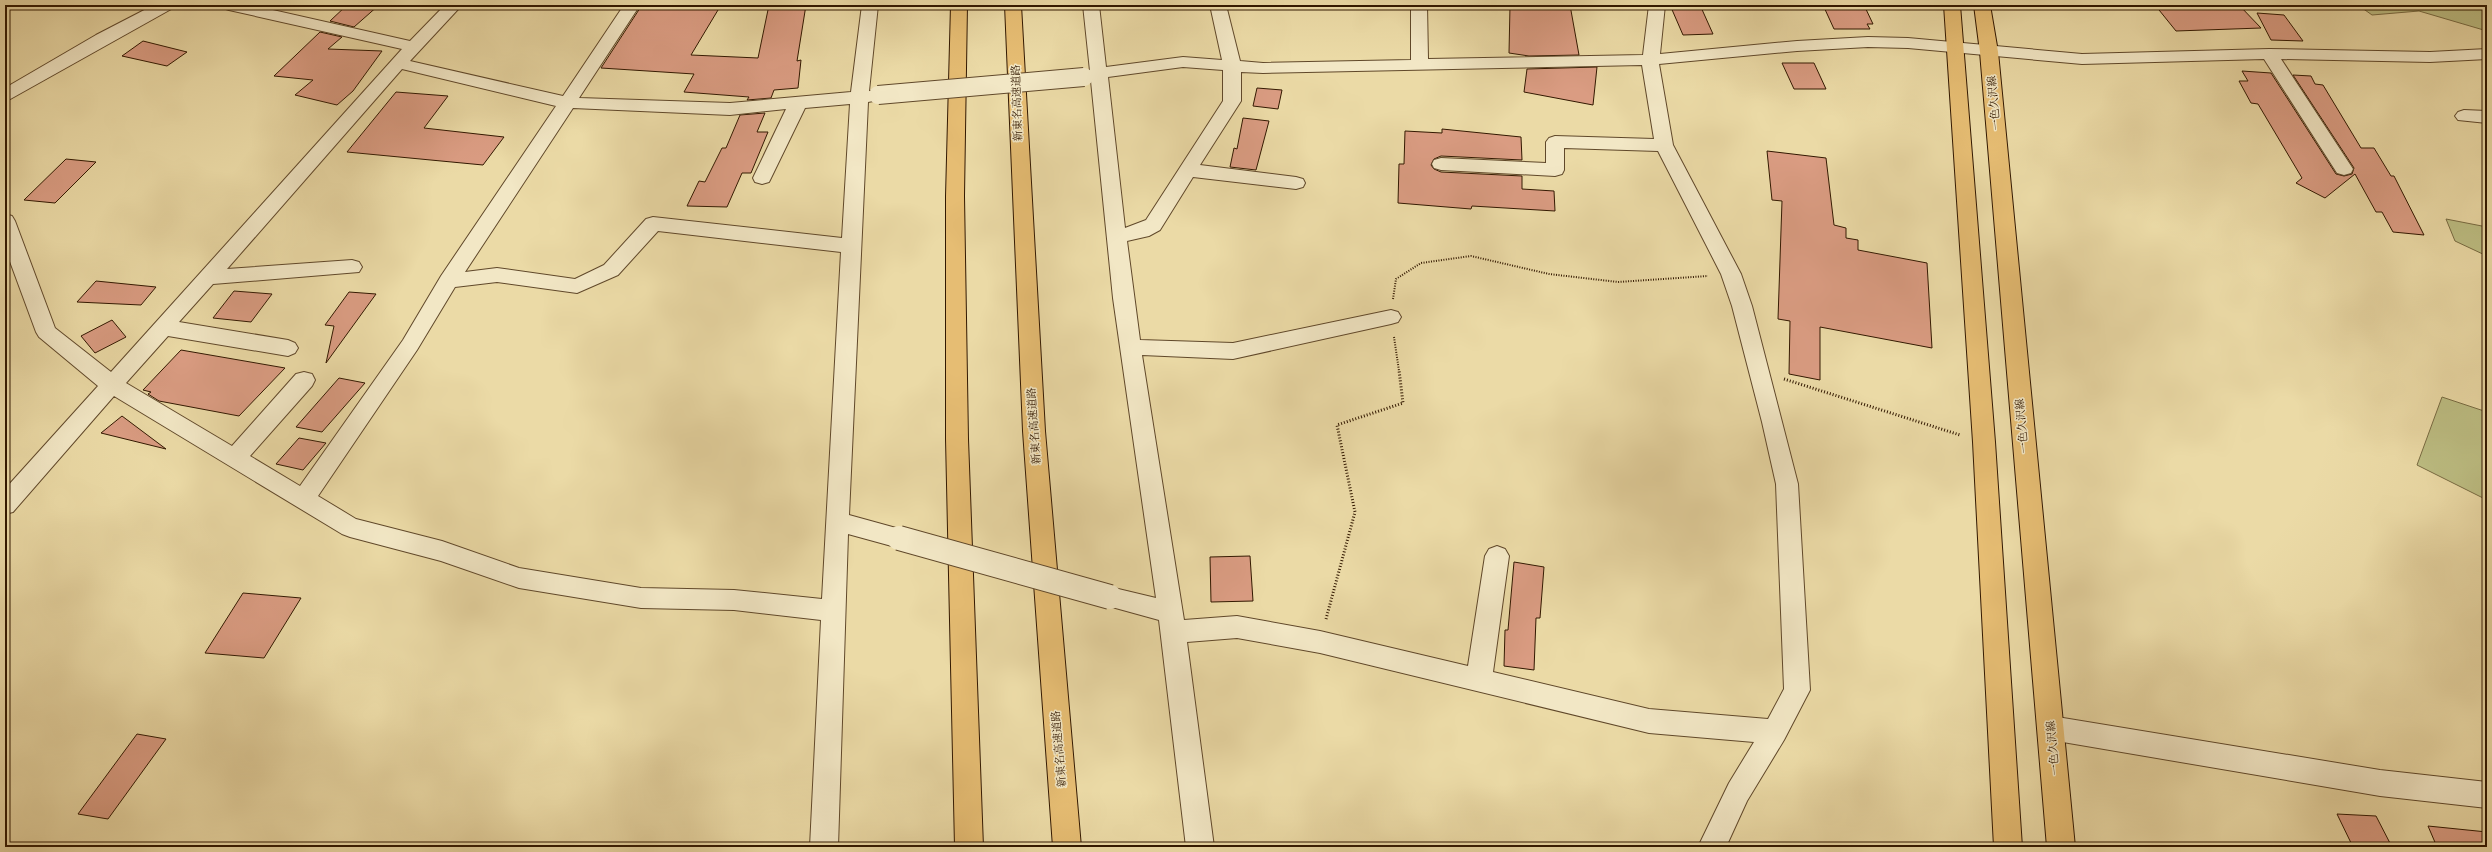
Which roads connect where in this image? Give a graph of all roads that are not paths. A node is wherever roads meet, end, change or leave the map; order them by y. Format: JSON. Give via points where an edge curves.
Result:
{"nodes":[{"id":1,"x":167,"y":5,"type":"edge"},
{"id":2,"x":230,"y":5,"type":"edge"},
{"id":3,"x":454,"y":5,"type":"edge"},
{"id":4,"x":632,"y":5,"type":"edge"},
{"id":5,"x":870,"y":5,"type":"edge"},
{"id":6,"x":959,"y":5,"type":"edge"},
{"id":7,"x":1013,"y":5,"type":"edge"},
{"id":8,"x":1091,"y":5,"type":"edge"},
{"id":9,"x":1218,"y":5,"type":"edge"},
{"id":10,"x":1419,"y":5,"type":"edge"},
{"id":11,"x":1657,"y":5,"type":"edge"},
{"id":12,"x":1952,"y":5,"type":"edge"},
{"id":13,"x":1982,"y":5,"type":"edge"},
{"id":14,"x":414,"y":47,"type":"junction"},
{"id":15,"x":1957,"y":50,"type":"junction"},
{"id":16,"x":1989,"y":52,"type":"junction"},
{"id":17,"x":2269,"y":54,"type":"junction"},
{"id":18,"x":2487,"y":54,"type":"edge"},
{"id":19,"x":1650,"y":60,"type":"junction"},
{"id":20,"x":398,"y":63,"type":"junction"},
{"id":21,"x":1232,"y":65,"type":"junction"},
{"id":22,"x":1420,"y":65,"type":"junction"},
{"id":23,"x":1092,"y":75,"type":"junction"},
{"id":24,"x":5,"y":96,"type":"edge"},
{"id":25,"x":869,"y":96,"type":"junction"},
{"id":26,"x":568,"y":102,"type":"junction"},
{"id":27,"x":798,"y":104,"type":"junction"},
{"id":28,"x":2464,"y":116,"type":"dead end"},
{"id":29,"x":2487,"y":118,"type":"edge"},
{"id":30,"x":1664,"y":146,"type":"junction"},
{"id":31,"x":1441,"y":164,"type":"dead end"},
{"id":32,"x":2344,"y":169,"type":"dead end"},
{"id":33,"x":1188,"y":170,"type":"junction"},
{"id":34,"x":762,"y":178,"type":"dead end"},
{"id":35,"x":1296,"y":183,"type":"dead end"},
{"id":36,"x":5,"y":221,"type":"edge"},
{"id":37,"x":1116,"y":236,"type":"junction"},
{"id":38,"x":852,"y":246,"type":"junction"},
{"id":39,"x":352,"y":267,"type":"dead end"},
{"id":40,"x":207,"y":277,"type":"junction"},
{"id":41,"x":448,"y":281,"type":"junction"},
{"id":42,"x":1391,"y":317,"type":"road end"},
{"id":43,"x":162,"y":327,"type":"junction"},
{"id":44,"x":1130,"y":347,"type":"junction"},
{"id":45,"x":288,"y":348,"type":"dead end"},
{"id":46,"x":304,"y":380,"type":"dead end"},
{"id":47,"x":107,"y":390,"type":"junction"},
{"id":48,"x":235,"y":458,"type":"junction"},
{"id":49,"x":303,"y":499,"type":"junction"},
{"id":50,"x":5,"y":505,"type":"edge"},
{"id":51,"x":837,"y":521,"type":"junction"},
{"id":52,"x":1497,"y":556,"type":"dead end"},
{"id":53,"x":834,"y":611,"type":"junction"},
{"id":54,"x":1171,"y":622,"type":"junction"},
{"id":55,"x":1479,"y":680,"type":"junction"},
{"id":56,"x":2051,"y":728,"type":"junction"},
{"id":57,"x":1775,"y":732,"type":"junction"},
{"id":58,"x":2487,"y":795,"type":"edge"},
{"id":59,"x":824,"y":847,"type":"edge"},
{"id":60,"x":969,"y":847,"type":"edge"},
{"id":61,"x":1067,"y":847,"type":"edge"},
{"id":62,"x":1200,"y":847,"type":"edge"},
{"id":63,"x":1712,"y":847,"type":"edge"},
{"id":64,"x":2008,"y":847,"type":"edge"},
{"id":65,"x":2061,"y":847,"type":"edge"}],
"edges":[{"from":1,"to":24,"type":"street","via":[[102,39]]},
{"from":2,"to":14,"type":"street"},
{"from":3,"to":14,"type":"street"},
{"from":4,"to":26,"type":"street"},
{"from":5,"to":25,"type":"street"},
{"from":6,"to":60,"type":"main road","via":[[955,196],[957,439]]},
{"from":7,"to":61,"type":"main road","name":"新東名高速道路","via":[[1034,431]]},
{"from":8,"to":23,"type":"street"},
{"from":9,"to":21,"type":"street"},
{"from":10,"to":22,"type":"street"},
{"from":11,"to":19,"type":"street"},
{"from":12,"to":15,"type":"main road"},
{"from":13,"to":16,"type":"main road","name":"一色久沢線"},
{"from":14,"to":20,"type":"street"},
{"from":15,"to":16,"type":"street"},
{"from":15,"to":19,"type":"street","via":[[1868,42]]},
{"from":15,"to":64,"type":"main road"},
{"from":16,"to":17,"type":"street","via":[[2082,59]]},
{"from":16,"to":56,"type":"main road","name":"一色久沢線"},
{"from":17,"to":18,"type":"street","via":[[2430,57]]},
{"from":17,"to":32,"type":"street"},
{"from":19,"to":22,"type":"street"},
{"from":19,"to":30,"type":"street"},
{"from":20,"to":26,"type":"street"},
{"from":20,"to":40,"type":"street"},
{"from":21,"to":22,"type":"street","via":[[1263,68]]},
{"from":21,"to":23,"type":"street","via":[[1183,62]]},
{"from":21,"to":33,"type":"street","via":[[1232,100]]},
{"from":23,"to":25,"type":"street","bridge":true},
{"from":23,"to":37,"type":"street"},
{"from":25,"to":27,"type":"street"},
{"from":25,"to":38,"type":"street"},
{"from":26,"to":27,"type":"street","via":[[730,109]]},
{"from":26,"to":41,"type":"street"},
{"from":27,"to":34,"type":"street"},
{"from":28,"to":29,"type":"street"},
{"from":30,"to":31,"type":"street","via":[[1555,142],[1555,170]]},
{"from":30,"to":57,"type":"street","via":[[1731,274],[1760,372],[1787,484],[1797,690]]},
{"from":33,"to":35,"type":"street"},
{"from":33,"to":37,"type":"street","via":[[1153,225],[1142,231]]},
{"from":36,"to":47,"type":"street","via":[[46,332]]},
{"from":37,"to":44,"type":"street"},
{"from":38,"to":41,"type":"street","via":[[653,224],[611,270],[577,286],[498,275]]},
{"from":38,"to":51,"type":"street"},
{"from":39,"to":40,"type":"street"},
{"from":40,"to":43,"type":"street"},
{"from":41,"to":49,"type":"street","via":[[410,346]]},
{"from":42,"to":44,"type":"street","via":[[1234,351]]},
{"from":43,"to":45,"type":"street"},
{"from":43,"to":47,"type":"street"},
{"from":44,"to":54,"type":"street"},
{"from":46,"to":48,"type":"street"},
{"from":47,"to":48,"type":"street"},
{"from":47,"to":50,"type":"street"},
{"from":48,"to":49,"type":"street"},
{"from":49,"to":53,"type":"street","via":[[350,527],[442,551],[519,578],[641,598],[734,600]]},
{"from":51,"to":53,"type":"street"},
{"from":51,"to":54,"type":"street","bridge":true,"via":[[1110,597]]},
{"from":52,"to":55,"type":"street"},
{"from":53,"to":59,"type":"street"},
{"from":54,"to":55,"type":"street","via":[[1237,627],[1320,642]]},
{"from":54,"to":62,"type":"street"},
{"from":55,"to":57,"type":"street","via":[[1649,721]]},
{"from":56,"to":58,"type":"street","via":[[2380,784]]},
{"from":56,"to":65,"type":"main road","name":"一色久沢線"},
{"from":57,"to":63,"type":"street","via":[[1738,792]]}]}
